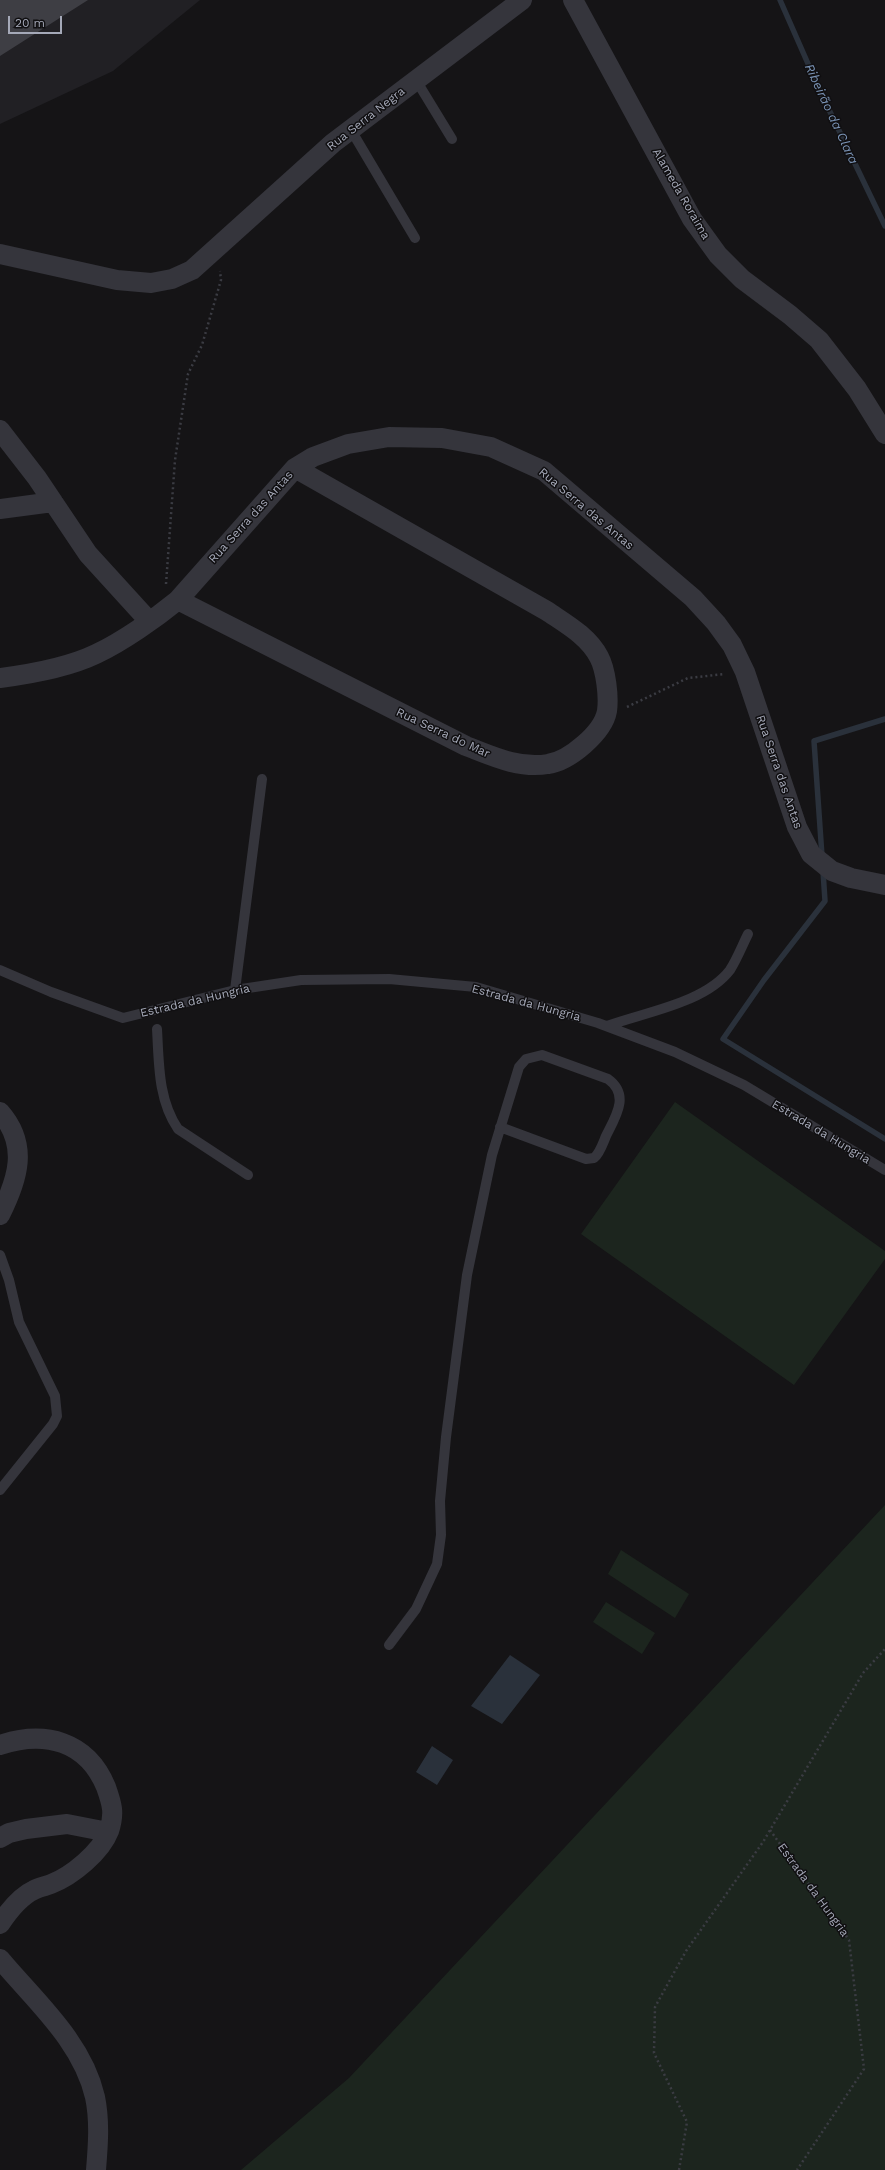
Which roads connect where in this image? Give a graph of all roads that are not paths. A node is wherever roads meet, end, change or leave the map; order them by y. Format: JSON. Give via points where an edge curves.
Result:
{"nodes":[{"id":1,"x":522,"y":0,"type":"edge"},
{"id":2,"x":573,"y":0,"type":"edge"},
{"id":3,"x":416,"y":80,"type":"junction"},
{"id":4,"x":351,"y":130,"type":"junction"},
{"id":5,"x":452,"y":139,"type":"dead end"},
{"id":6,"x":414,"y":238,"type":"dead end"},
{"id":7,"x":0,"y":254,"type":"edge"},
{"id":8,"x":0,"y":430,"type":"edge"},
{"id":9,"x":885,"y":434,"type":"edge"},
{"id":10,"x":295,"y":468,"type":"junction"},
{"id":11,"x":53,"y":502,"type":"junction"},
{"id":12,"x":0,"y":509,"type":"edge"},
{"id":13,"x":163,"y":611,"type":"junction"},
{"id":14,"x":0,"y":678,"type":"edge"},
{"id":15,"x":262,"y":779,"type":"dead end"},
{"id":16,"x":885,"y":885,"type":"edge"},
{"id":17,"x":748,"y":934,"type":"dead end"},
{"id":18,"x":0,"y":970,"type":"edge"},
{"id":19,"x":235,"y":990,"type":"junction"},
{"id":20,"x":607,"y":1026,"type":"junction"},
{"id":21,"x":157,"y":1029,"type":"dead end"},
{"id":22,"x":0,"y":1112,"type":"edge"},
{"id":23,"x":500,"y":1127,"type":"junction"},
{"id":24,"x":885,"y":1170,"type":"edge"},
{"id":25,"x":248,"y":1175,"type":"dead end"},
{"id":26,"x":0,"y":1215,"type":"edge"},
{"id":27,"x":0,"y":1255,"type":"edge"},
{"id":28,"x":0,"y":1490,"type":"edge"},
{"id":29,"x":389,"y":1645,"type":"dead end"},
{"id":30,"x":0,"y":1746,"type":"edge"},
{"id":31,"x":108,"y":1832,"type":"junction"},
{"id":32,"x":0,"y":1838,"type":"edge"},
{"id":33,"x":0,"y":1924,"type":"edge"},
{"id":34,"x":0,"y":1959,"type":"edge"},
{"id":35,"x":96,"y":2170,"type":"edge"}],
"edges":[{"from":1,"to":3,"type":"street","name":"Rua Serra Negra"},
{"from":2,"to":9,"type":"street","name":"Alameda Roraima","via":[[692,219],[718,255],[742,279],[819,340],[857,389]]},
{"from":3,"to":4,"type":"street","name":"Rua Serra Negra"},
{"from":3,"to":5,"type":"lane"},
{"from":4,"to":6,"type":"lane"},
{"from":4,"to":7,"type":"street","name":"Rua Serra Negra","via":[[277,192],[192,270],[172,279],[151,283],[117,280]]},
{"from":8,"to":11,"type":"street"},
{"from":10,"to":13,"type":"street","name":"Rua Serra das Antas"},
{"from":10,"to":13,"type":"street","name":"Rua Serra do Mar","via":[[547,611],[580,634],[599,657],[606,675],[607,712],[594,735],[568,757],[549,764],[524,765],[504,761]]},
{"from":10,"to":16,"type":"street","name":"Rua Serra das Antas","via":[[313,457],[348,444],[389,437],[442,438],[497,450],[544,471],[692,598],[716,623],[732,645],[745,672],[797,827],[811,854],[832,871]]},
{"from":11,"to":12,"type":"street"},
{"from":11,"to":13,"type":"street","via":[[88,554]]},
{"from":13,"to":14,"type":"street","name":"Rua Serra das Antas","via":[[96,654],[66,665]]},
{"from":15,"to":19,"type":"lane"},
{"from":17,"to":20,"type":"lane","via":[[730,970],[712,987],[683,1002]]},
{"from":18,"to":19,"type":"lane","name":"Estrada da Hungria","via":[[123,1018]]},
{"from":19,"to":20,"type":"lane","name":"Estrada da Hungria","via":[[309,980],[389,979],[476,987]]},
{"from":20,"to":24,"type":"lane","name":"Estrada da Hungria","via":[[675,1052],[744,1085]]},
{"from":21,"to":25,"type":"lane","via":[[161,1084],[170,1119],[178,1129]]},
{"from":22,"to":26,"type":"street","via":[[9,1122],[18,1143],[18,1170]]},
{"from":23,"to":23,"type":"lane","via":[[519,1067],[533,1056],[542,1055],[608,1079],[615,1084],[619,1093],[618,1111],[594,1158],[586,1159]]},
{"from":23,"to":29,"type":"lane","via":[[465,1290],[446,1437],[437,1564],[416,1609]]},
{"from":27,"to":28,"type":"lane","via":[[19,1322],[55,1396],[57,1406],[53,1424]]},
{"from":30,"to":31,"type":"street","via":[[13,1741],[41,1738],[83,1753],[99,1771],[113,1807]]},
{"from":31,"to":32,"type":"street","via":[[67,1824],[26,1829]]},
{"from":31,"to":33,"type":"street","via":[[92,1856],[52,1884],[33,1890]]},
{"from":34,"to":35,"type":"street","via":[[59,2026],[86,2070],[95,2097],[99,2134]]}]}
